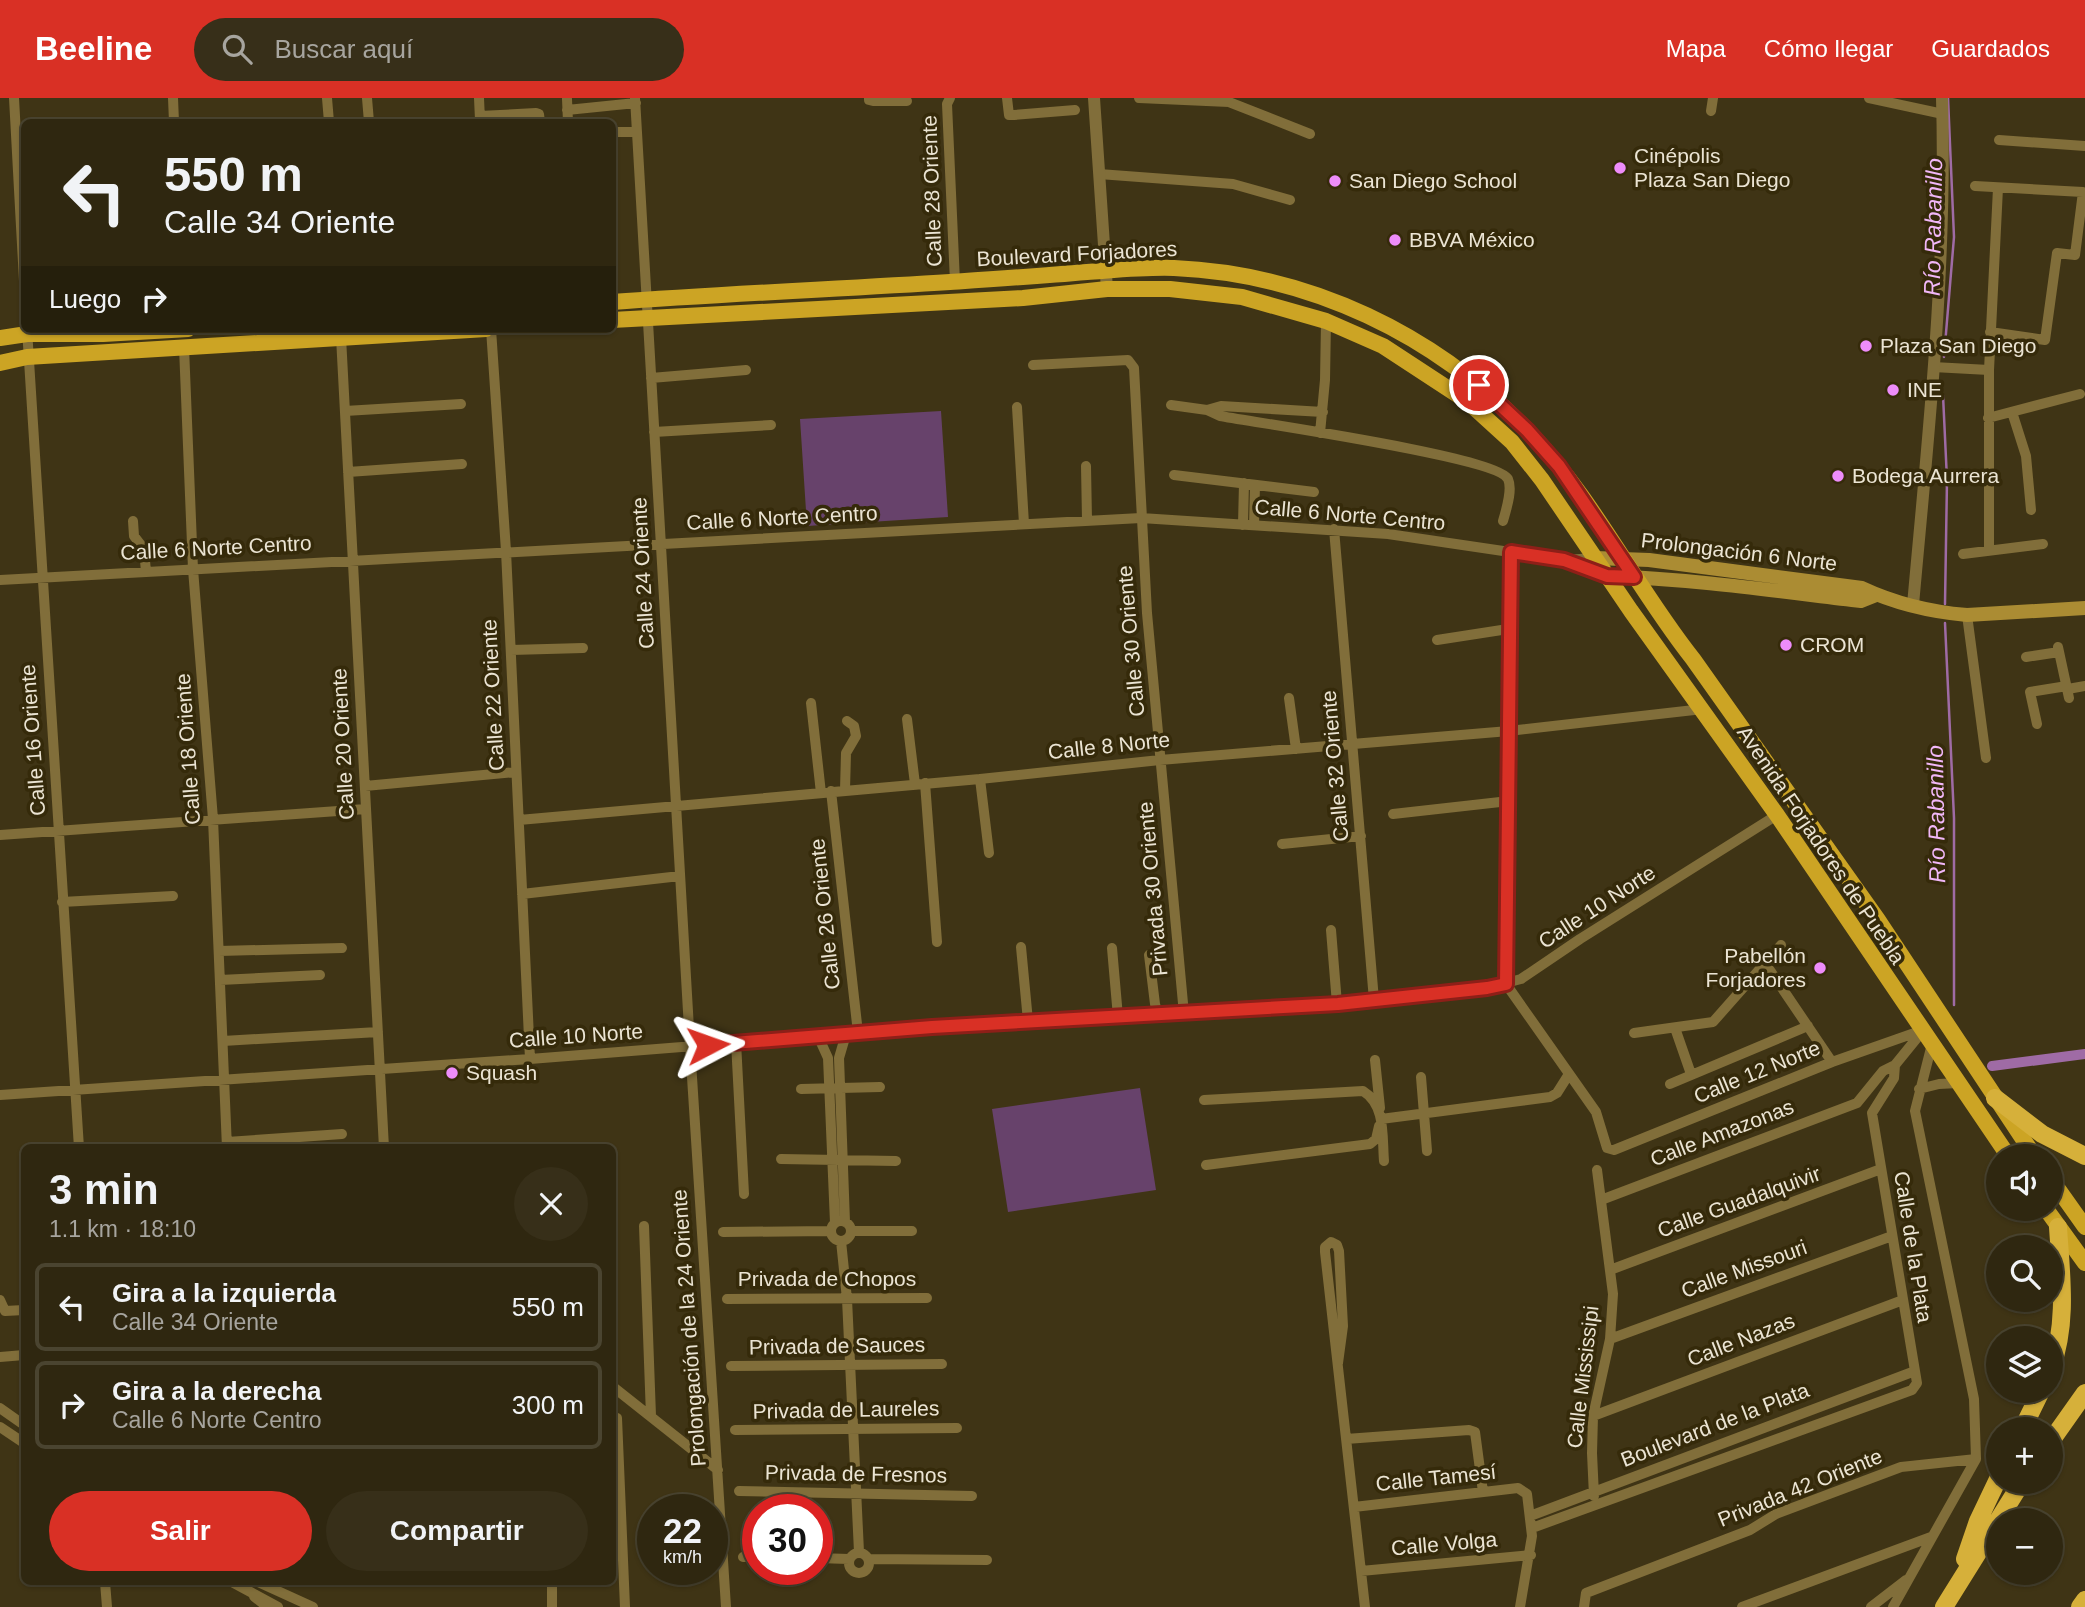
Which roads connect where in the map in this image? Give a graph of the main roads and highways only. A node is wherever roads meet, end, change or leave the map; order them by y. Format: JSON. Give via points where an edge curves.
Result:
{"nodes":[{"id":1,"x":616,"y":303,"type":"edge"},
{"id":2,"x":647,"y":308,"type":"junction"},
{"id":3,"x":616,"y":319,"type":"edge"},
{"id":4,"x":21,"y":333,"type":"edge"},
{"id":5,"x":415,"y":333,"type":"edge"},
{"id":6,"x":0,"y":338,"type":"edge"},
{"id":7,"x":0,"y":363,"type":"edge"},
{"id":8,"x":1595,"y":558,"type":"junction"},
{"id":9,"x":1623,"y":559,"type":"junction"},
{"id":10,"x":1607,"y":576,"type":"junction"},
{"id":11,"x":1634,"y":577,"type":"junction"},
{"id":12,"x":1876,"y":595,"type":"junction"},
{"id":13,"x":2085,"y":608,"type":"edge"},
{"id":14,"x":1841,"y":911,"type":"junction"},
{"id":15,"x":1878,"y":920,"type":"junction"},
{"id":16,"x":1995,"y":1098,"type":"junction"},
{"id":17,"x":2000,"y":1144,"type":"edge"},
{"id":18,"x":2026,"y":1144,"type":"edge"},
{"id":19,"x":2085,"y":1156,"type":"edge"},
{"id":20,"x":2063,"y":1196,"type":"edge"},
{"id":21,"x":2054,"y":1221,"type":"edge"},
{"id":22,"x":2058,"y":1227,"type":"junction"},
{"id":23,"x":2085,"y":1227,"type":"edge"},
{"id":24,"x":2085,"y":1263,"type":"edge"},
{"id":25,"x":2061,"y":1326,"type":"edge"},
{"id":26,"x":2085,"y":1393,"type":"edge"},
{"id":27,"x":2063,"y":1424,"type":"edge"},
{"id":28,"x":1991,"y":1494,"type":"edge"},
{"id":29,"x":2014,"y":1494,"type":"edge"},
{"id":30,"x":1964,"y":1573,"type":"junction"},
{"id":31,"x":2085,"y":1600,"type":"edge"},
{"id":32,"x":1944,"y":1607,"type":"edge"},
{"id":33,"x":2080,"y":1607,"type":"edge"}],
"edges":[{"from":1,"to":2,"type":"main road","name":"Boulevard Forjadores"},
{"from":2,"to":3,"type":"main road","name":"Boulevard Forjadores"},
{"from":2,"to":8,"type":"main road","name":"Boulevard Forjadores","via":[[1023,298],[1107,289],[1170,289],[1242,297],[1326,321],[1383,346],[1467,401],[1512,442]]},
{"from":2,"to":9,"type":"main road","name":"Boulevard Forjadores","via":[[1105,271],[1174,268],[1260,278],[1351,307],[1443,358],[1479,385],[1559,466]]},
{"from":4,"to":6,"type":"main road"},
{"from":5,"to":7,"type":"main road","via":[[27,357]]},
{"from":8,"to":9,"type":"main road","name":"Prolongación 6 Norte"},
{"from":8,"to":10,"type":"main road","name":"Avenida Forjadores de Puebla"},
{"from":9,"to":11,"type":"main road","name":"Boulevard Forjadores"},
{"from":9,"to":12,"type":"main road","name":"Prolongación 6 Norte","via":[[1862,588]]},
{"from":10,"to":11,"type":"main road","name":"Prolongación 6 Norte"},
{"from":10,"to":14,"type":"main road","name":"Avenida Forjadores de Puebla"},
{"from":11,"to":12,"type":"main road","name":"Prolongación 6 Norte","via":[[1861,601]]},
{"from":11,"to":15,"type":"main road","name":"Avenida Forjadores de Puebla"},
{"from":12,"to":13,"type":"main road","name":"Prolongación 6 Norte","via":[[1967,615]]},
{"from":14,"to":15,"type":"main road"},
{"from":14,"to":17,"type":"main road","name":"Avenida Forjadores de Puebla"},
{"from":15,"to":16,"type":"main road","name":"Avenida Forjadores de Puebla"},
{"from":16,"to":18,"type":"main road","name":"Avenida Forjadores de Puebla"},
{"from":16,"to":19,"type":"highway","via":[[2042,1134]]},
{"from":20,"to":23,"type":"main road"},
{"from":21,"to":22,"type":"main road"},
{"from":22,"to":24,"type":"main road"},
{"from":22,"to":25,"type":"highway"},
{"from":26,"to":27,"type":"highway"},
{"from":28,"to":30,"type":"highway","via":[[1972,1536]]},
{"from":29,"to":30,"type":"highway"},
{"from":30,"to":32,"type":"highway"},
{"from":31,"to":33,"type":"highway"}]}
